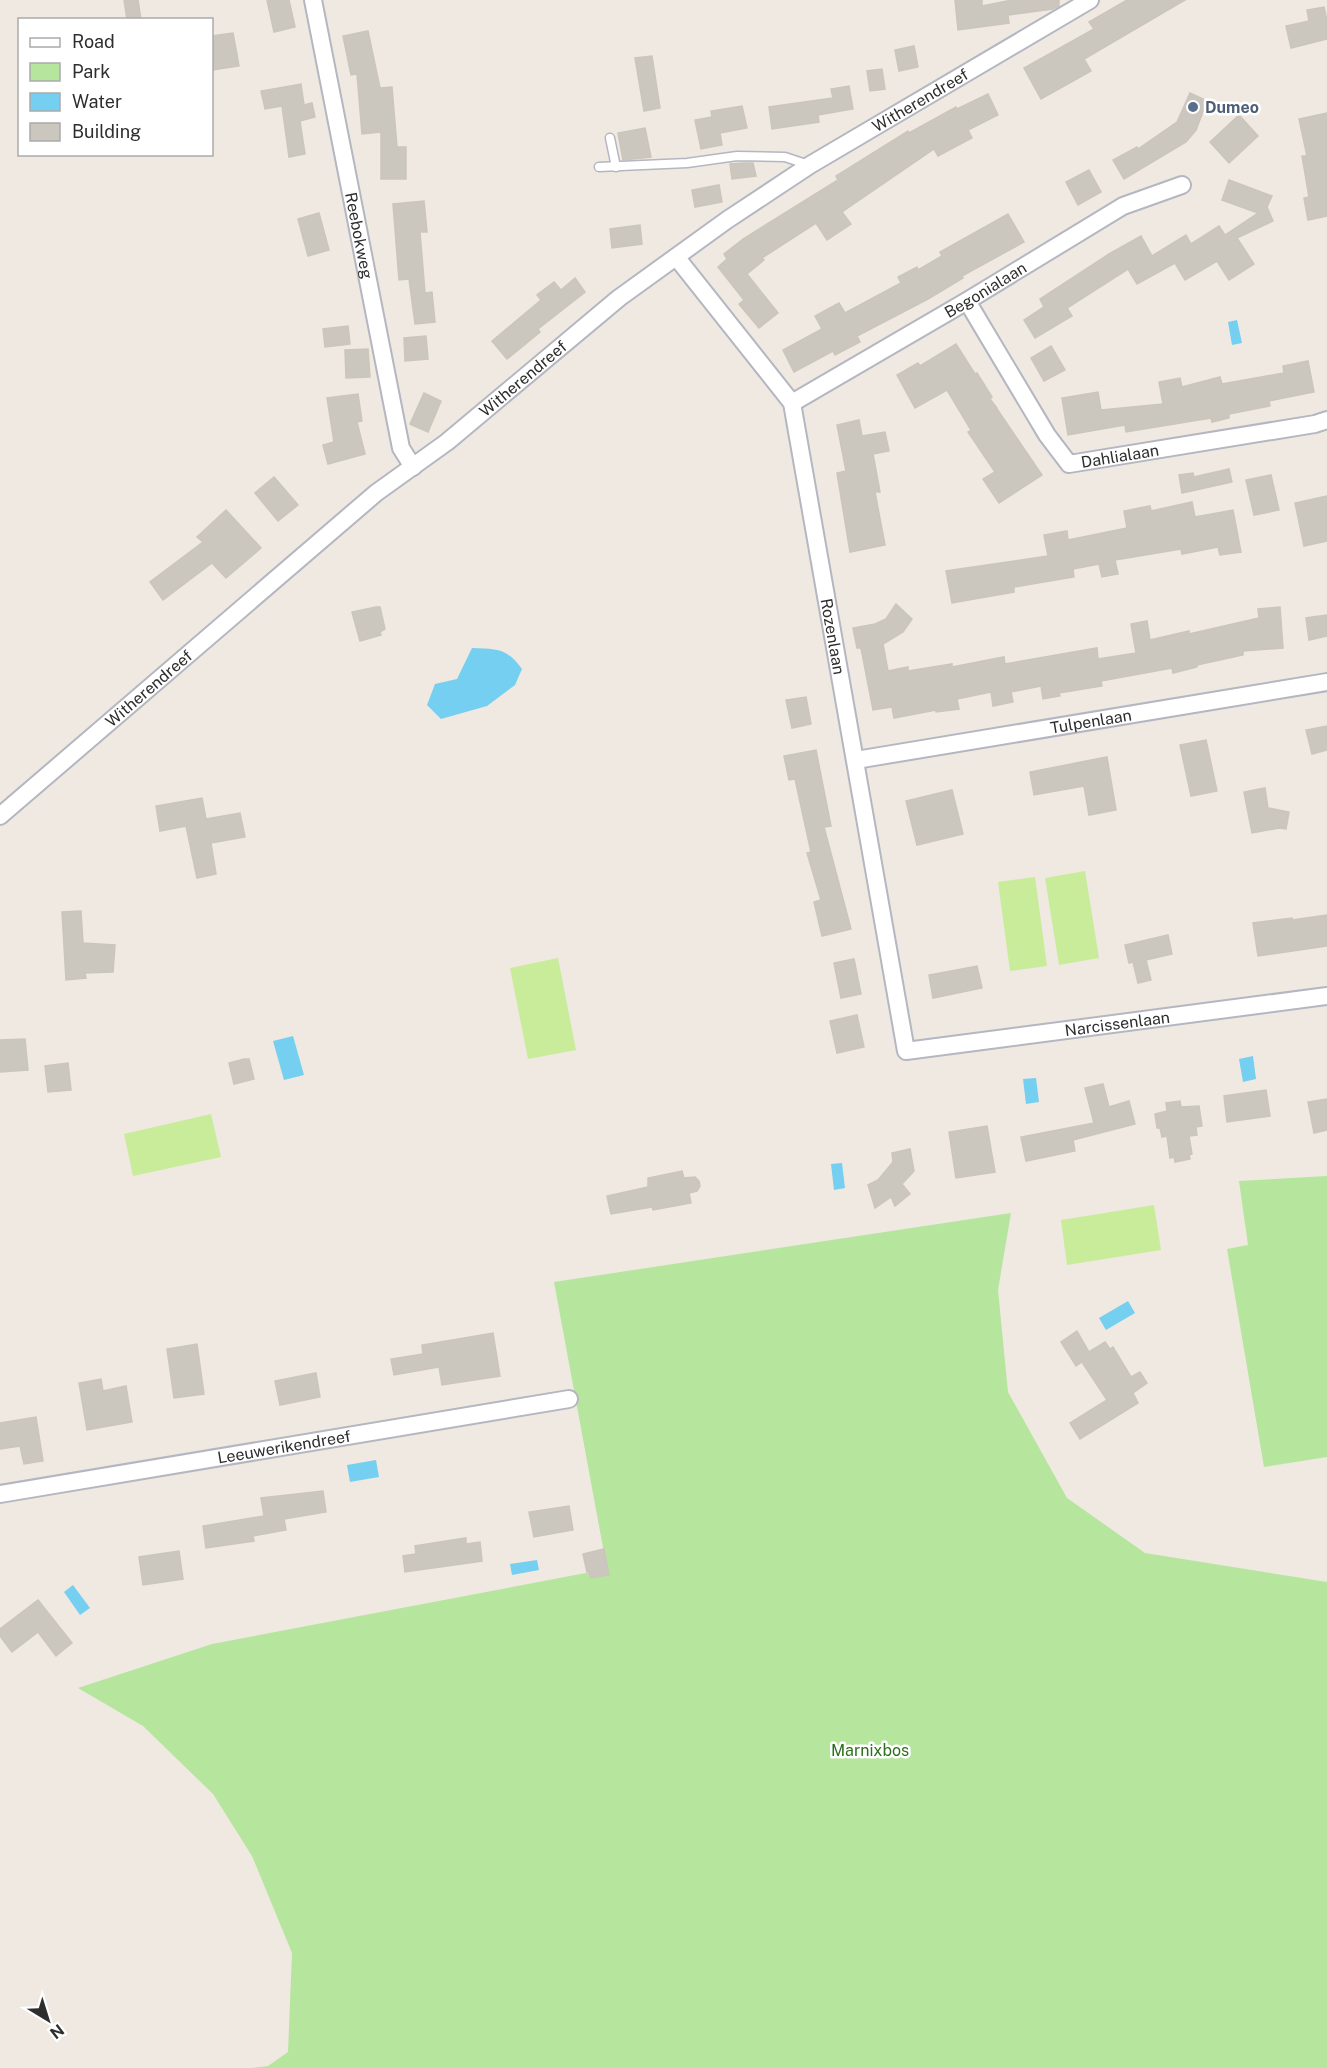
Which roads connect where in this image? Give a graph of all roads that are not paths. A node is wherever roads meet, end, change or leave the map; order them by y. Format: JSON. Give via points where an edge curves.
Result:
{"nodes":[{"id":1,"x":313,"y":0,"type":"edge"},
{"id":2,"x":1090,"y":0,"type":"edge"},
{"id":3,"x":610,"y":138,"type":"dead end"},
{"id":4,"x":810,"y":165,"type":"junction"},
{"id":5,"x":599,"y":167,"type":"dead end"},
{"id":6,"x":616,"y":167,"type":"junction"},
{"id":7,"x":1182,"y":185,"type":"dead end"},
{"id":8,"x":677,"y":258,"type":"junction"},
{"id":9,"x":967,"y":301,"type":"junction"},
{"id":10,"x":792,"y":403,"type":"junction"},
{"id":11,"x":1327,"y":420,"type":"edge"},
{"id":12,"x":413,"y":467,"type":"junction"},
{"id":13,"x":1327,"y":682,"type":"edge"},
{"id":14,"x":856,"y":760,"type":"junction"},
{"id":15,"x":0,"y":816,"type":"edge"},
{"id":16,"x":1327,"y":996,"type":"edge"},
{"id":17,"x":906,"y":1051,"type":"joint"},
{"id":18,"x":569,"y":1399,"type":"dead end"},
{"id":19,"x":0,"y":1494,"type":"edge"}],
"edges":[{"from":1,"to":12,"type":"street","name":"Reebokweg","via":[[400,448]]},
{"from":2,"to":4,"type":"street","name":"Witherendreef"},
{"from":3,"to":6,"type":"lane"},
{"from":4,"to":6,"type":"lane","via":[[785,157],[737,156]]},
{"from":4,"to":8,"type":"street","name":"Witherendreef"},
{"from":5,"to":6,"type":"lane"},
{"from":7,"to":9,"type":"street","name":"Begonialaan","via":[[1123,206]]},
{"from":8,"to":10,"type":"street","name":"Rozenlaan"},
{"from":8,"to":12,"type":"street","name":"Witherendreef","via":[[619,298]]},
{"from":9,"to":10,"type":"street","name":"Begonialaan"},
{"from":9,"to":11,"type":"street","name":"Dahlialaan","via":[[1047,435],[1069,464]]},
{"from":10,"to":14,"type":"street","name":"Rozenlaan"},
{"from":12,"to":15,"type":"street","name":"Witherendreef","via":[[375,493]]},
{"from":13,"to":14,"type":"street","name":"Tulpenlaan"},
{"from":14,"to":17,"type":"street","name":"Rozenlaan"},
{"from":16,"to":17,"type":"street","name":"Narcissenlaan"},
{"from":18,"to":19,"type":"street","name":"Leeuwerikendreef"}]}
